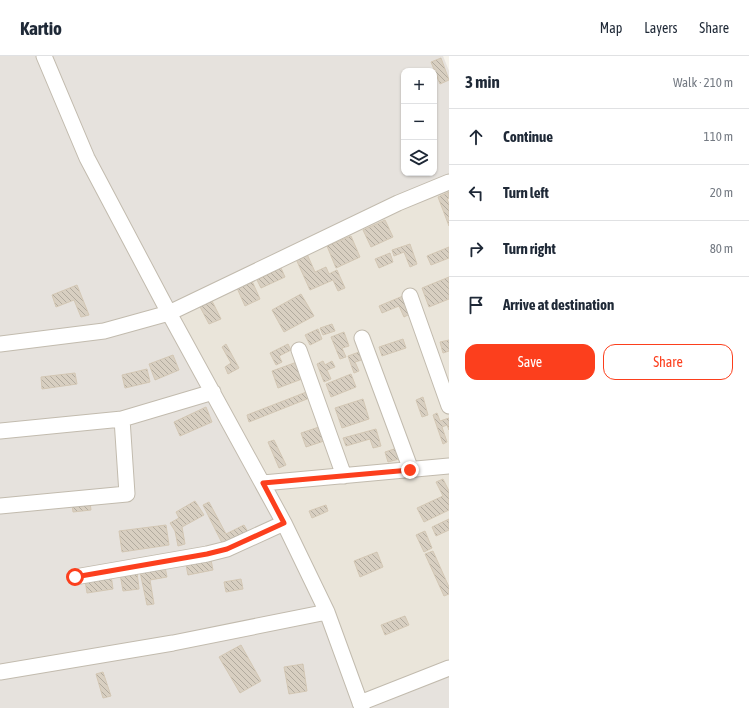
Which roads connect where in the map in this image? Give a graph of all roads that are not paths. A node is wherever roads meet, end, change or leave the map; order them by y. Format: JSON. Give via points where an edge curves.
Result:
{"nodes":[{"id":1,"x":44,"y":56,"type":"edge"},
{"id":2,"x":449,"y":182,"type":"edge"},
{"id":3,"x":410,"y":296,"type":"dead end"},
{"id":4,"x":169,"y":313,"type":"junction"},
{"id":5,"x":362,"y":338,"type":"dead end"},
{"id":6,"x":0,"y":344,"type":"edge"},
{"id":7,"x":299,"y":350,"type":"dead end"},
{"id":8,"x":213,"y":392,"type":"junction"},
{"id":9,"x":449,"y":406,"type":"edge"},
{"id":10,"x":122,"y":419,"type":"junction"},
{"id":11,"x":0,"y":431,"type":"edge"},
{"id":12,"x":449,"y":466,"type":"edge"},
{"id":13,"x":410,"y":470,"type":"junction"},
{"id":14,"x":344,"y":476,"type":"junction"},
{"id":15,"x":263,"y":483,"type":"junction"},
{"id":16,"x":0,"y":506,"type":"edge"},
{"id":17,"x":284,"y":523,"type":"junction"},
{"id":18,"x":75,"y":577,"type":"dead end"},
{"id":19,"x":327,"y":612,"type":"junction"},
{"id":20,"x":449,"y":668,"type":"edge"},
{"id":21,"x":0,"y":672,"type":"edge"},
{"id":22,"x":361,"y":706,"type":"edge"}],
"edges":[{"from":1,"to":4,"type":"street","via":[[87,158]]},
{"from":2,"to":4,"type":"street","via":[[398,203]]},
{"from":3,"to":9,"type":"street"},
{"from":4,"to":6,"type":"street","via":[[104,331]]},
{"from":4,"to":8,"type":"street"},
{"from":5,"to":13,"type":"street"},
{"from":7,"to":14,"type":"street"},
{"from":8,"to":10,"type":"street"},
{"from":8,"to":15,"type":"street"},
{"from":10,"to":11,"type":"street"},
{"from":10,"to":16,"type":"street","via":[[127,494]]},
{"from":12,"to":13,"type":"street"},
{"from":13,"to":14,"type":"street"},
{"from":14,"to":15,"type":"street"},
{"from":15,"to":17,"type":"street"},
{"from":17,"to":18,"type":"street","via":[[227,549]]},
{"from":17,"to":19,"type":"street"},
{"from":19,"to":21,"type":"street","via":[[173,643]]},
{"from":19,"to":22,"type":"street"},
{"from":20,"to":22,"type":"street"}]}
